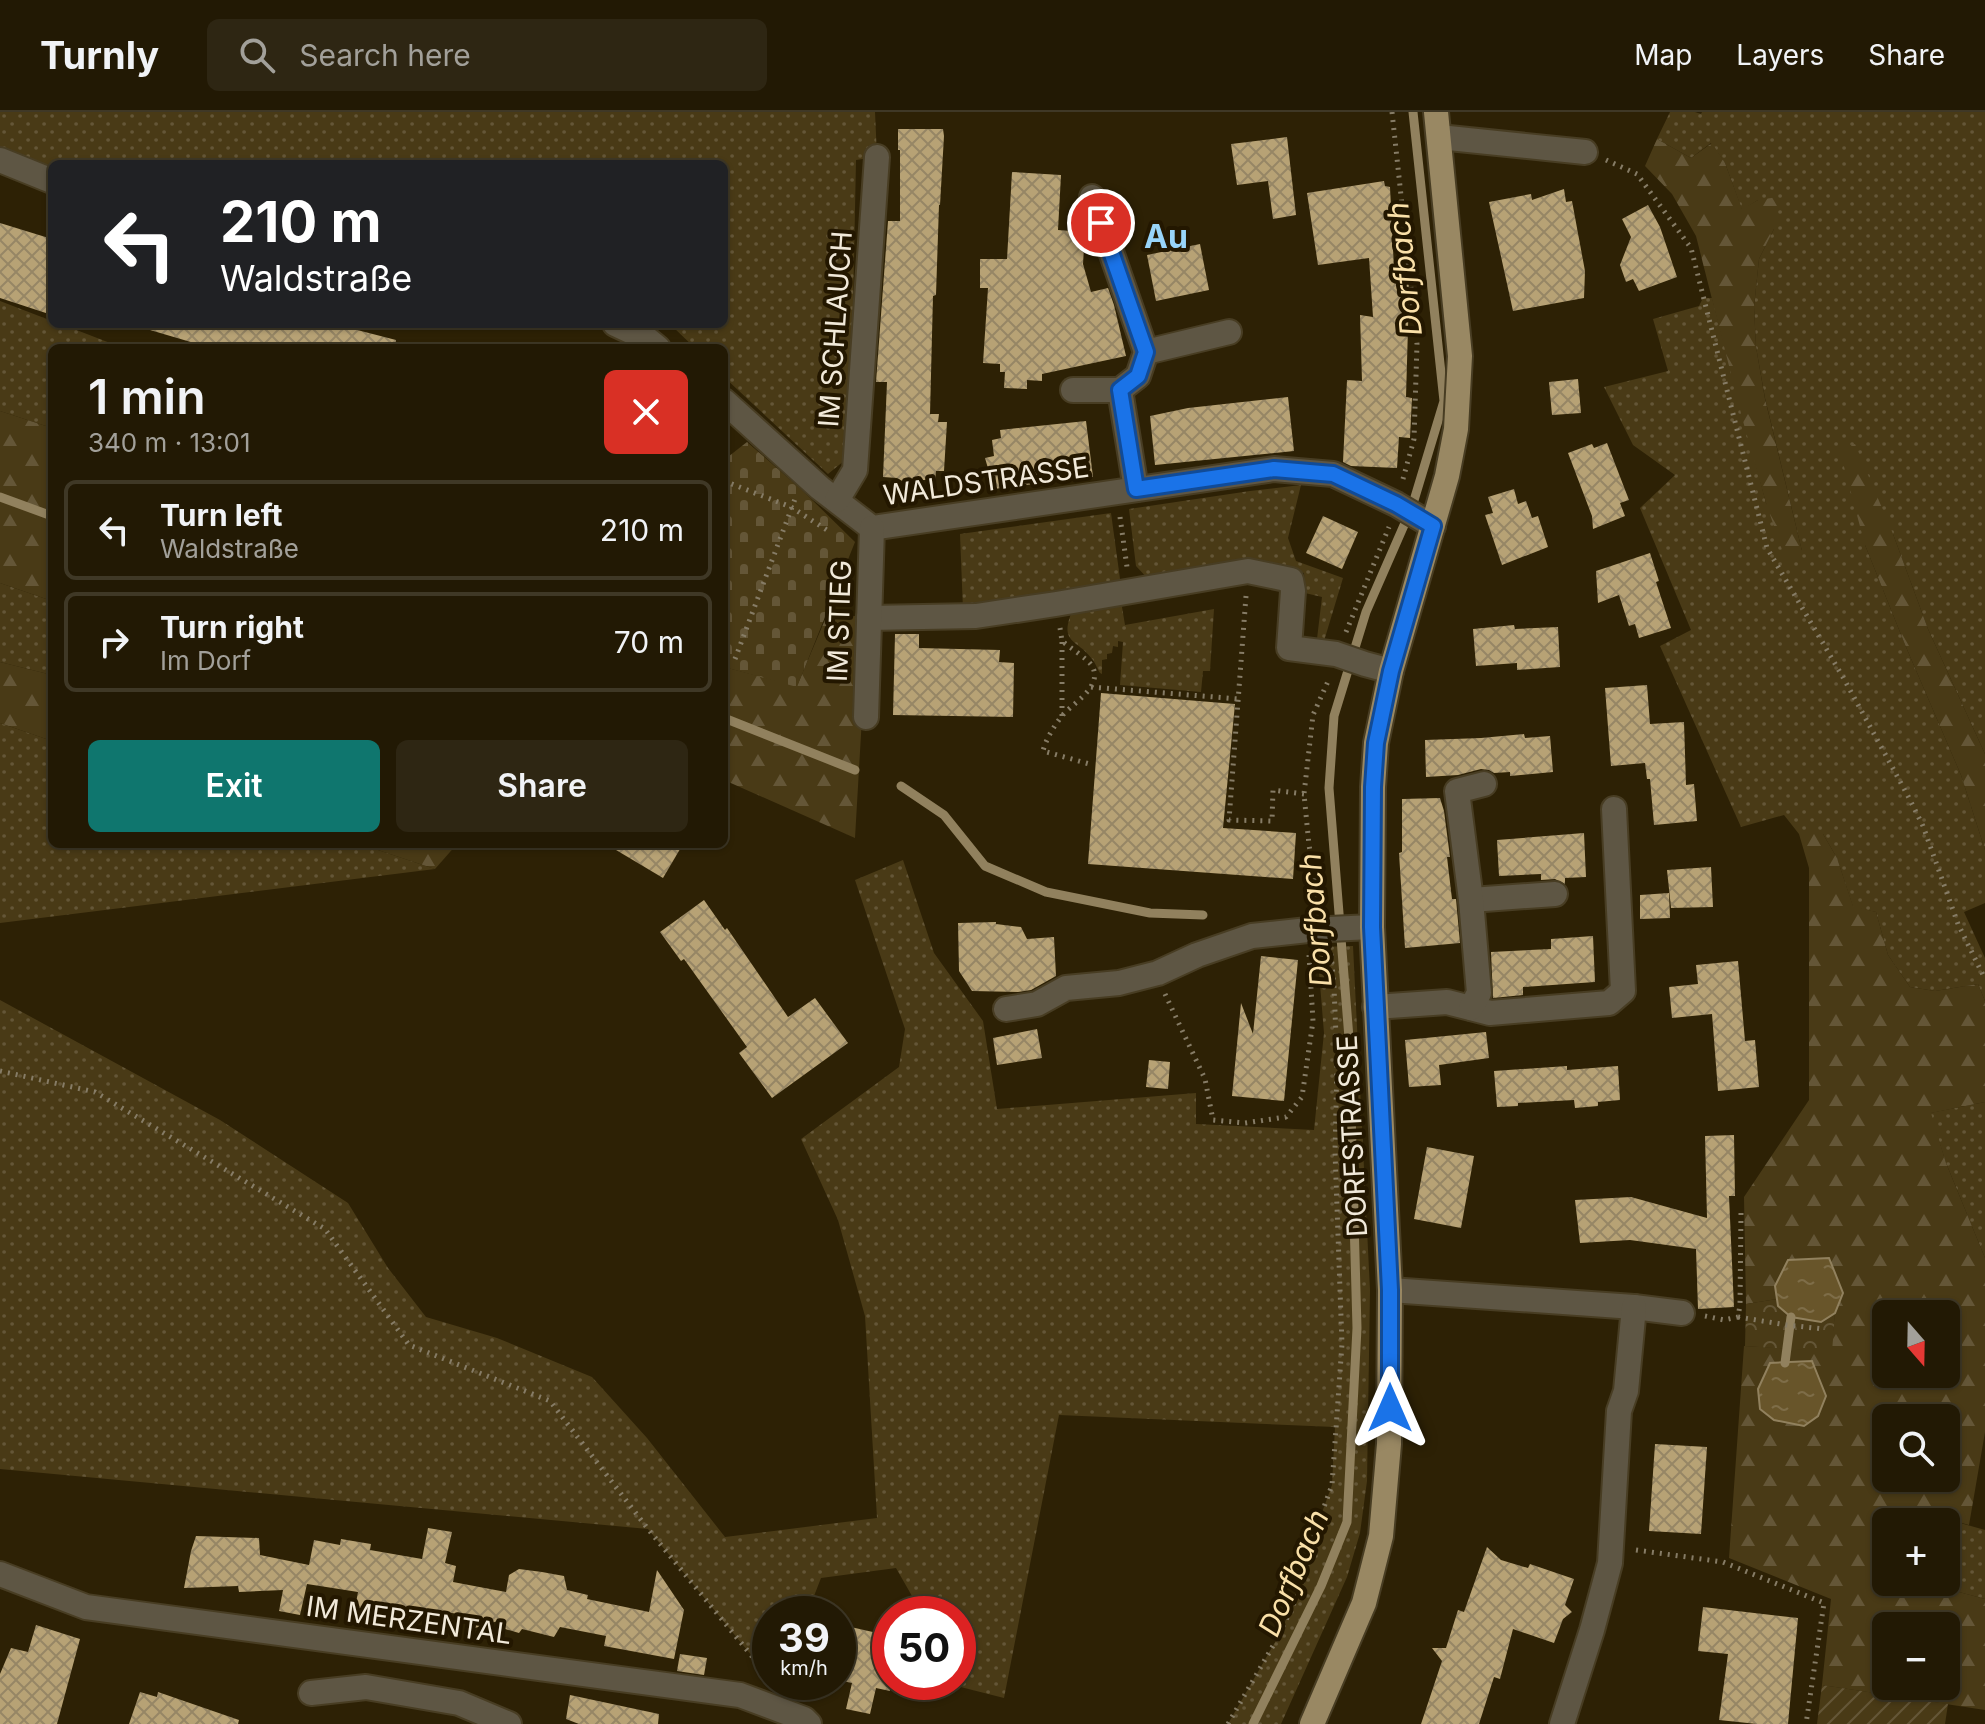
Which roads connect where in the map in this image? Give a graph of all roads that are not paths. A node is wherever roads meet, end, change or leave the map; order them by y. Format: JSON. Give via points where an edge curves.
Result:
{"nodes":[{"id":1,"x":1436,"y":112,"type":"edge"},
{"id":2,"x":1439,"y":137,"type":"junction"},
{"id":3,"x":1585,"y":152,"type":"road end"},
{"id":4,"x":877,"y":157,"type":"dead end"},
{"id":5,"x":0,"y":160,"type":"edge"},
{"id":6,"x":48,"y":179,"type":"edge"},
{"id":7,"x":1092,"y":197,"type":"dead end"},
{"id":8,"x":624,"y":328,"type":"edge"},
{"id":9,"x":1229,"y":332,"type":"dead end"},
{"id":10,"x":653,"y":344,"type":"edge"},
{"id":11,"x":1146,"y":352,"type":"junction"},
{"id":12,"x":1073,"y":390,"type":"dead end"},
{"id":13,"x":1120,"y":390,"type":"junction"},
{"id":14,"x":728,"y":405,"type":"edge"},
{"id":15,"x":1126,"y":491,"type":"junction"},
{"id":16,"x":837,"y":500,"type":"junction"},
{"id":17,"x":1428,"y":523,"type":"junction"},
{"id":18,"x":872,"y":528,"type":"junction"},
{"id":19,"x":869,"y":618,"type":"junction"},
{"id":20,"x":1391,"y":671,"type":"junction"},
{"id":21,"x":866,"y":717,"type":"dead end"},
{"id":22,"x":1484,"y":784,"type":"dead end"},
{"id":23,"x":1614,"y":809,"type":"dead end"},
{"id":24,"x":1555,"y":894,"type":"dead end"},
{"id":25,"x":1471,"y":900,"type":"junction"},
{"id":26,"x":1337,"y":928,"type":"junction"},
{"id":27,"x":1375,"y":1007,"type":"junction"},
{"id":28,"x":1471,"y":1008,"type":"junction"},
{"id":29,"x":1006,"y":1009,"type":"dead end"},
{"id":30,"x":1390,"y":1290,"type":"junction"},
{"id":31,"x":1634,"y":1307,"type":"junction"},
{"id":32,"x":1682,"y":1313,"type":"road end"},
{"id":33,"x":0,"y":1574,"type":"edge"},
{"id":34,"x":311,"y":1693,"type":"dead end"},
{"id":35,"x":509,"y":1724,"type":"edge"},
{"id":36,"x":809,"y":1724,"type":"edge"},
{"id":37,"x":1312,"y":1724,"type":"edge"},
{"id":38,"x":1562,"y":1724,"type":"edge"}],
"edges":[{"from":1,"to":2,"type":"main road","name":"DORFSTRASSE"},
{"from":2,"to":3,"type":"street"},
{"from":2,"to":17,"type":"main road","name":"DORFSTRASSE","via":[[1460,356],[1447,476]]},
{"from":4,"to":16,"type":"street","name":"IM SCHLAUCH","via":[[855,470]]},
{"from":5,"to":6,"type":"street"},
{"from":7,"to":11,"type":"street"},
{"from":8,"to":10,"type":"street"},
{"from":9,"to":11,"type":"street"},
{"from":11,"to":13,"type":"street","via":[[1138,376]]},
{"from":12,"to":13,"type":"street"},
{"from":13,"to":15,"type":"street"},
{"from":14,"to":16,"type":"street","name":"WALDSTRASSE"},
{"from":15,"to":17,"type":"street","name":"WALDSTRASSE","via":[[1274,469],[1333,474]]},
{"from":15,"to":18,"type":"street","name":"WALDSTRASSE"},
{"from":16,"to":18,"type":"street","name":"WALDSTRASSE"},
{"from":17,"to":20,"type":"main road","name":"DORFSTRASSE"},
{"from":18,"to":19,"type":"street","name":"IM STIEG"},
{"from":19,"to":20,"type":"street","via":[[976,616],[1248,571],[1291,580],[1289,648]]},
{"from":19,"to":21,"type":"street","name":"IM STIEG"},
{"from":20,"to":26,"type":"main road","name":"DORFSTRASSE","via":[[1373,787]]},
{"from":22,"to":25,"type":"street","via":[[1457,791]]},
{"from":23,"to":28,"type":"street","via":[[1623,991],[1609,1003],[1490,1013]]},
{"from":24,"to":25,"type":"street"},
{"from":25,"to":28,"type":"street","via":[[1479,993]]},
{"from":26,"to":27,"type":"main road","name":"DORFSTRASSE"},
{"from":26,"to":29,"type":"street","via":[[1252,936],[1158,973],[1066,988],[1037,1004]]},
{"from":27,"to":28,"type":"street","via":[[1447,1002]]},
{"from":27,"to":30,"type":"main road","name":"DORFSTRASSE"},
{"from":30,"to":31,"type":"street"},
{"from":30,"to":37,"type":"main road","name":"DORFSTRASSE","via":[[1389,1444],[1381,1536],[1364,1603]]},
{"from":31,"to":32,"type":"street"},
{"from":31,"to":38,"type":"street","via":[[1626,1391],[1619,1411],[1610,1563]]},
{"from":33,"to":36,"type":"street","name":"IM MERZENTAL","via":[[86,1607],[740,1695]]},
{"from":34,"to":35,"type":"street","via":[[366,1687],[459,1703]]}]}
